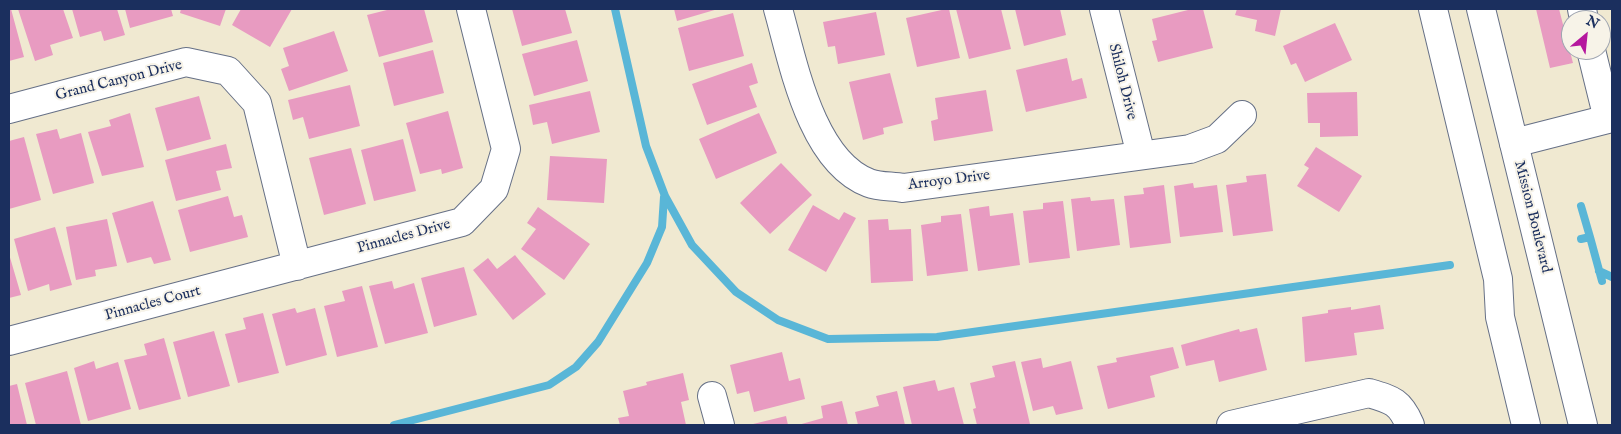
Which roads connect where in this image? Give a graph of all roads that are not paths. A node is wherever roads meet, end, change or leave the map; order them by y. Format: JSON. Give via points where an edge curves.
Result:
{"nodes":[{"id":1,"x":471,"y":9,"type":"edge"},
{"id":2,"x":778,"y":9,"type":"edge"},
{"id":3,"x":1104,"y":9,"type":"edge"},
{"id":4,"x":1433,"y":9,"type":"edge"},
{"id":5,"x":1481,"y":9,"type":"edge"},
{"id":6,"x":1595,"y":60,"type":"edge"},
{"id":7,"x":9,"y":109,"type":"edge"},
{"id":8,"x":1242,"y":116,"type":"dead end"},
{"id":9,"x":1610,"y":118,"type":"edge"},
{"id":10,"x":1514,"y":143,"type":"junction"},
{"id":11,"x":1141,"y":155,"type":"junction"},
{"id":12,"x":297,"y":266,"type":"junction"},
{"id":13,"x":9,"y":342,"type":"edge"},
{"id":14,"x":712,"y":396,"type":"dead end"},
{"id":15,"x":720,"y":425,"type":"edge"},
{"id":16,"x":1231,"y":425,"type":"edge"},
{"id":17,"x":1410,"y":425,"type":"edge"},
{"id":18,"x":1526,"y":425,"type":"edge"},
{"id":19,"x":1583,"y":425,"type":"edge"}],
"edges":[{"from":1,"to":12,"type":"street","name":"Pinnacles Drive","via":[[506,149],[494,189],[462,222]]},
{"from":2,"to":11,"type":"street","name":"Arroyo Drive","via":[[818,130],[841,166],[870,183],[903,188]]},
{"from":3,"to":11,"type":"street","name":"Shiloh Drive"},
{"from":4,"to":18,"type":"street","via":[[1498,279],[1500,317]]},
{"from":5,"to":10,"type":"street","name":"Mission Boulevard"},
{"from":6,"to":9,"type":"street"},
{"from":7,"to":12,"type":"street","name":"Grand Canyon Drive","via":[[186,62],[228,71],[257,103]]},
{"from":8,"to":11,"type":"street","name":"Arroyo Drive","via":[[1217,139],[1190,149]]},
{"from":9,"to":10,"type":"street"},
{"from":10,"to":19,"type":"street","name":"Mission Boulevard"},
{"from":12,"to":13,"type":"street","name":"Pinnacles Court"},
{"from":14,"to":15,"type":"street"},
{"from":16,"to":17,"type":"street","via":[[1369,394],[1389,399],[1403,409]]}]}
